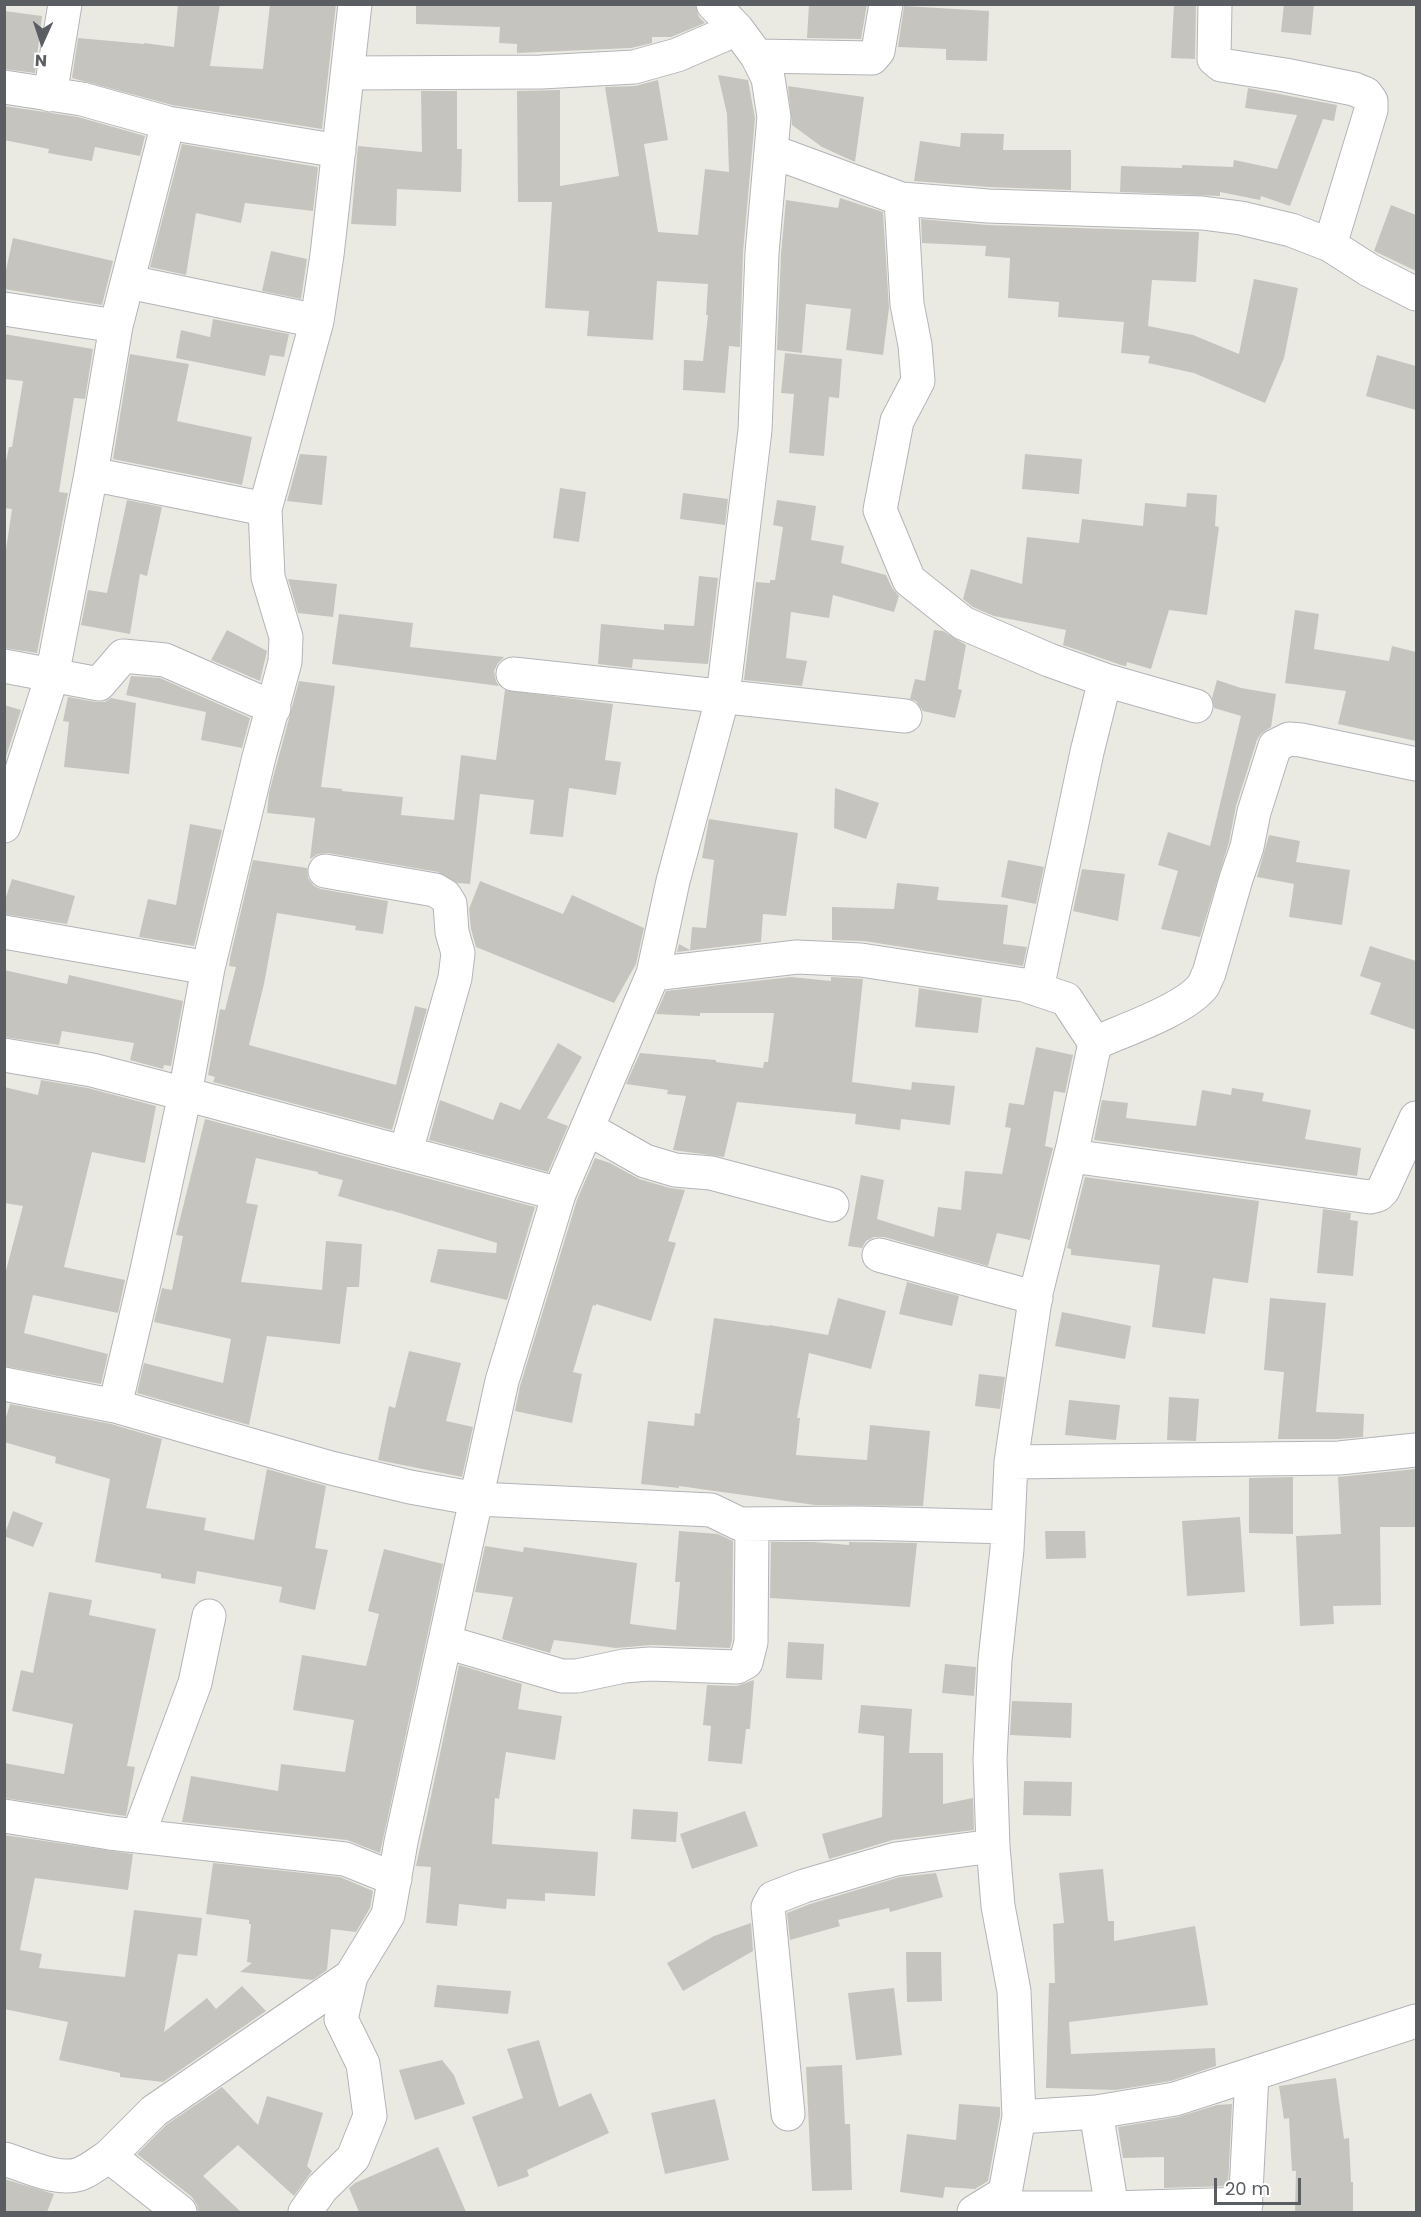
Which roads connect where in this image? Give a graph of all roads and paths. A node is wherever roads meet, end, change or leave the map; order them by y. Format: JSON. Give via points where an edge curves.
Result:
{"nodes":[{"id":1,"x":65,"y":4,"type":"edge"},
{"id":2,"x":355,"y":4,"type":"edge"},
{"id":3,"x":713,"y":4,"type":"edge"},
{"id":4,"x":886,"y":4,"type":"edge"},
{"id":5,"x":1215,"y":4,"type":"edge"},
{"id":6,"x":737,"y":29,"type":"junction"},
{"id":7,"x":758,"y":56,"type":"junction"},
{"id":8,"x":348,"y":73,"type":"junction"},
{"id":9,"x":4,"y":87,"type":"edge"},
{"id":10,"x":50,"y":95,"type":"junction"},
{"id":11,"x":168,"y":123,"type":"junction"},
{"id":12,"x":339,"y":151,"type":"junction"},
{"id":13,"x":771,"y":151,"type":"junction"},
{"id":14,"x":901,"y":199,"type":"junction"},
{"id":15,"x":1330,"y":245,"type":"junction"},
{"id":16,"x":129,"y":282,"type":"junction"},
{"id":17,"x":1416,"y":294,"type":"edge"},
{"id":18,"x":4,"y":309,"type":"edge"},
{"id":19,"x":317,"y":321,"type":"junction"},
{"id":20,"x":116,"y":326,"type":"junction"},
{"id":21,"x":92,"y":474,"type":"junction"},
{"id":22,"x":266,"y":510,"type":"junction"},
{"id":23,"x":4,"y":666,"type":"edge"},
{"id":24,"x":513,"y":674,"type":"dead end"},
{"id":25,"x":52,"y":676,"type":"junction"},
{"id":26,"x":1106,"y":680,"type":"junction"},
{"id":27,"x":723,"y":696,"type":"junction"},
{"id":28,"x":1196,"y":706,"type":"dead end"},
{"id":29,"x":274,"y":708,"type":"junction"},
{"id":30,"x":905,"y":716,"type":"dead end"},
{"id":31,"x":1416,"y":764,"type":"edge"},
{"id":32,"x":4,"y":826,"type":"edge"},
{"id":33,"x":325,"y":872,"type":"dead end"},
{"id":34,"x":4,"y":932,"type":"edge"},
{"id":35,"x":207,"y":968,"type":"junction"},
{"id":36,"x":653,"y":974,"type":"junction"},
{"id":37,"x":1037,"y":989,"type":"junction"},
{"id":38,"x":1095,"y":1043,"type":"junction"},
{"id":39,"x":4,"y":1054,"type":"edge"},
{"id":40,"x":185,"y":1094,"type":"junction"},
{"id":41,"x":1416,"y":1118,"type":"edge"},
{"id":42,"x":587,"y":1128,"type":"junction"},
{"id":43,"x":406,"y":1151,"type":"junction"},
{"id":44,"x":1071,"y":1156,"type":"junction"},
{"id":45,"x":559,"y":1194,"type":"junction"},
{"id":46,"x":832,"y":1204,"type":"dead end"},
{"id":47,"x":879,"y":1255,"type":"dead end"},
{"id":48,"x":1036,"y":1298,"type":"junction"},
{"id":49,"x":4,"y":1384,"type":"edge"},
{"id":50,"x":114,"y":1406,"type":"junction"},
{"id":51,"x":1416,"y":1450,"type":"edge"},
{"id":52,"x":1011,"y":1462,"type":"junction"},
{"id":53,"x":477,"y":1499,"type":"junction"},
{"id":54,"x":752,"y":1525,"type":"junction"},
{"id":55,"x":1008,"y":1527,"type":"junction"},
{"id":56,"x":209,"y":1616,"type":"dead end"},
{"id":57,"x":446,"y":1642,"type":"junction"},
{"id":58,"x":4,"y":1816,"type":"edge"},
{"id":59,"x":138,"y":1836,"type":"junction"},
{"id":60,"x":993,"y":1846,"type":"junction"},
{"id":61,"x":395,"y":1879,"type":"junction"},
{"id":62,"x":351,"y":1976,"type":"junction"},
{"id":63,"x":1416,"y":2021,"type":"edge"},
{"id":64,"x":1252,"y":2074,"type":"junction"},
{"id":65,"x":1096,"y":2112,"type":"junction"},
{"id":66,"x":788,"y":2114,"type":"dead end"},
{"id":67,"x":1019,"y":2117,"type":"junction"},
{"id":68,"x":109,"y":2156,"type":"junction"},
{"id":69,"x":4,"y":2158,"type":"edge"},
{"id":70,"x":1245,"y":2208,"type":"edge"},
{"id":71,"x":977,"y":2210,"type":"edge"},
{"id":72,"x":1112,"y":2210,"type":"edge"},
{"id":73,"x":180,"y":2212,"type":"edge"},
{"id":74,"x":305,"y":2212,"type":"edge"}],
"edges":[{"from":1,"to":10,"type":"street"},
{"from":2,"to":8,"type":"street"},
{"from":3,"to":6,"type":"street"},
{"from":4,"to":7,"type":"street","via":[[878,51],[872,58]]},
{"from":5,"to":15,"type":"street","via":[[1214,59],[1221,65],[1354,89],[1371,101]]},
{"from":6,"to":7,"type":"street"},
{"from":6,"to":8,"type":"street","via":[[677,55],[634,68]]},
{"from":7,"to":13,"type":"street","via":[[768,78],[774,117]]},
{"from":8,"to":12,"type":"street"},
{"from":9,"to":10,"type":"street"},
{"from":10,"to":11,"type":"street","via":[[82,99]]},
{"from":11,"to":12,"type":"street"},
{"from":11,"to":16,"type":"street"},
{"from":12,"to":19,"type":"street"},
{"from":13,"to":14,"type":"street"},
{"from":13,"to":27,"type":"street","via":[[762,253],[755,430]]},
{"from":14,"to":15,"type":"street","via":[[1202,213],[1291,230]]},
{"from":14,"to":26,"type":"street","via":[[907,304],[918,381],[897,421],[880,510],[909,580],[963,624]]},
{"from":15,"to":17,"type":"street"},
{"from":16,"to":19,"type":"street"},
{"from":16,"to":20,"type":"street"},
{"from":18,"to":20,"type":"street"},
{"from":19,"to":22,"type":"street"},
{"from":20,"to":21,"type":"street"},
{"from":21,"to":22,"type":"street"},
{"from":21,"to":25,"type":"street"},
{"from":22,"to":29,"type":"street","via":[[268,578],[286,637],[285,662]]},
{"from":23,"to":25,"type":"street"},
{"from":24,"to":27,"type":"street"},
{"from":25,"to":29,"type":"street","via":[[99,684],[123,656],[165,660]]},
{"from":25,"to":32,"type":"street"},
{"from":26,"to":28,"type":"street"},
{"from":26,"to":37,"type":"street","via":[[1086,752]]},
{"from":27,"to":30,"type":"street"},
{"from":27,"to":36,"type":"street","via":[[673,881]]},
{"from":29,"to":35,"type":"street"},
{"from":31,"to":38,"type":"street","via":[[1301,740],[1289,739],[1275,746],[1203,986],[1172,1009]]},
{"from":33,"to":43,"type":"street","via":[[435,890],[450,904],[458,954],[456,971]]},
{"from":34,"to":35,"type":"street"},
{"from":35,"to":40,"type":"street"},
{"from":36,"to":37,"type":"street","via":[[797,957],[861,960]]},
{"from":36,"to":42,"type":"street"},
{"from":37,"to":38,"type":"street","via":[[1066,999]]},
{"from":38,"to":44,"type":"street"},
{"from":39,"to":40,"type":"street"},
{"from":40,"to":43,"type":"street"},
{"from":40,"to":50,"type":"street"},
{"from":41,"to":44,"type":"street","via":[[1383,1190],[1370,1197]]},
{"from":42,"to":45,"type":"street"},
{"from":42,"to":46,"type":"street","via":[[645,1161],[675,1170],[711,1173]]},
{"from":43,"to":45,"type":"street"},
{"from":44,"to":48,"type":"street"},
{"from":45,"to":53,"type":"street","via":[[502,1381]]},
{"from":47,"to":48,"type":"street"},
{"from":48,"to":52,"type":"street"},
{"from":49,"to":50,"type":"street"},
{"from":50,"to":53,"type":"street","via":[[331,1468]]},
{"from":51,"to":52,"type":"street","via":[[1339,1458]]},
{"from":52,"to":55,"type":"street"},
{"from":53,"to":54,"type":"street","via":[[711,1510],[740,1524]]},
{"from":53,"to":57,"type":"street"},
{"from":54,"to":55,"type":"street"},
{"from":54,"to":57,"type":"street","via":[[751,1642],[746,1662],[737,1667],[650,1664],[562,1676]]},
{"from":55,"to":60,"type":"street","via":[[990,1759]]},
{"from":56,"to":59,"type":"street","via":[[195,1683]]},
{"from":57,"to":61,"type":"street"},
{"from":58,"to":59,"type":"street"},
{"from":59,"to":61,"type":"street","via":[[345,1859]]},
{"from":60,"to":66,"type":"street","via":[[896,1859],[773,1898],[768,1907]]},
{"from":60,"to":67,"type":"street","via":[[998,1906],[1014,1991]]},
{"from":61,"to":62,"type":"street","via":[[388,1915]]},
{"from":62,"to":68,"type":"street","via":[[154,2111]]},
{"from":62,"to":74,"type":"street","via":[[341,2019],[363,2064],[370,2116],[353,2158],[322,2188]]},
{"from":63,"to":64,"type":"street"},
{"from":64,"to":65,"type":"street","via":[[1175,2099]]},
{"from":64,"to":70,"type":"street"},
{"from":65,"to":67,"type":"street"},
{"from":65,"to":72,"type":"street"},
{"from":67,"to":71,"type":"street","via":[[1005,2193]]},
{"from":68,"to":69,"type":"street","via":[[80,2174],[67,2176]]},
{"from":68,"to":73,"type":"street"},
{"from":70,"to":72,"type":"street"},
{"from":71,"to":72,"type":"street"}]}
